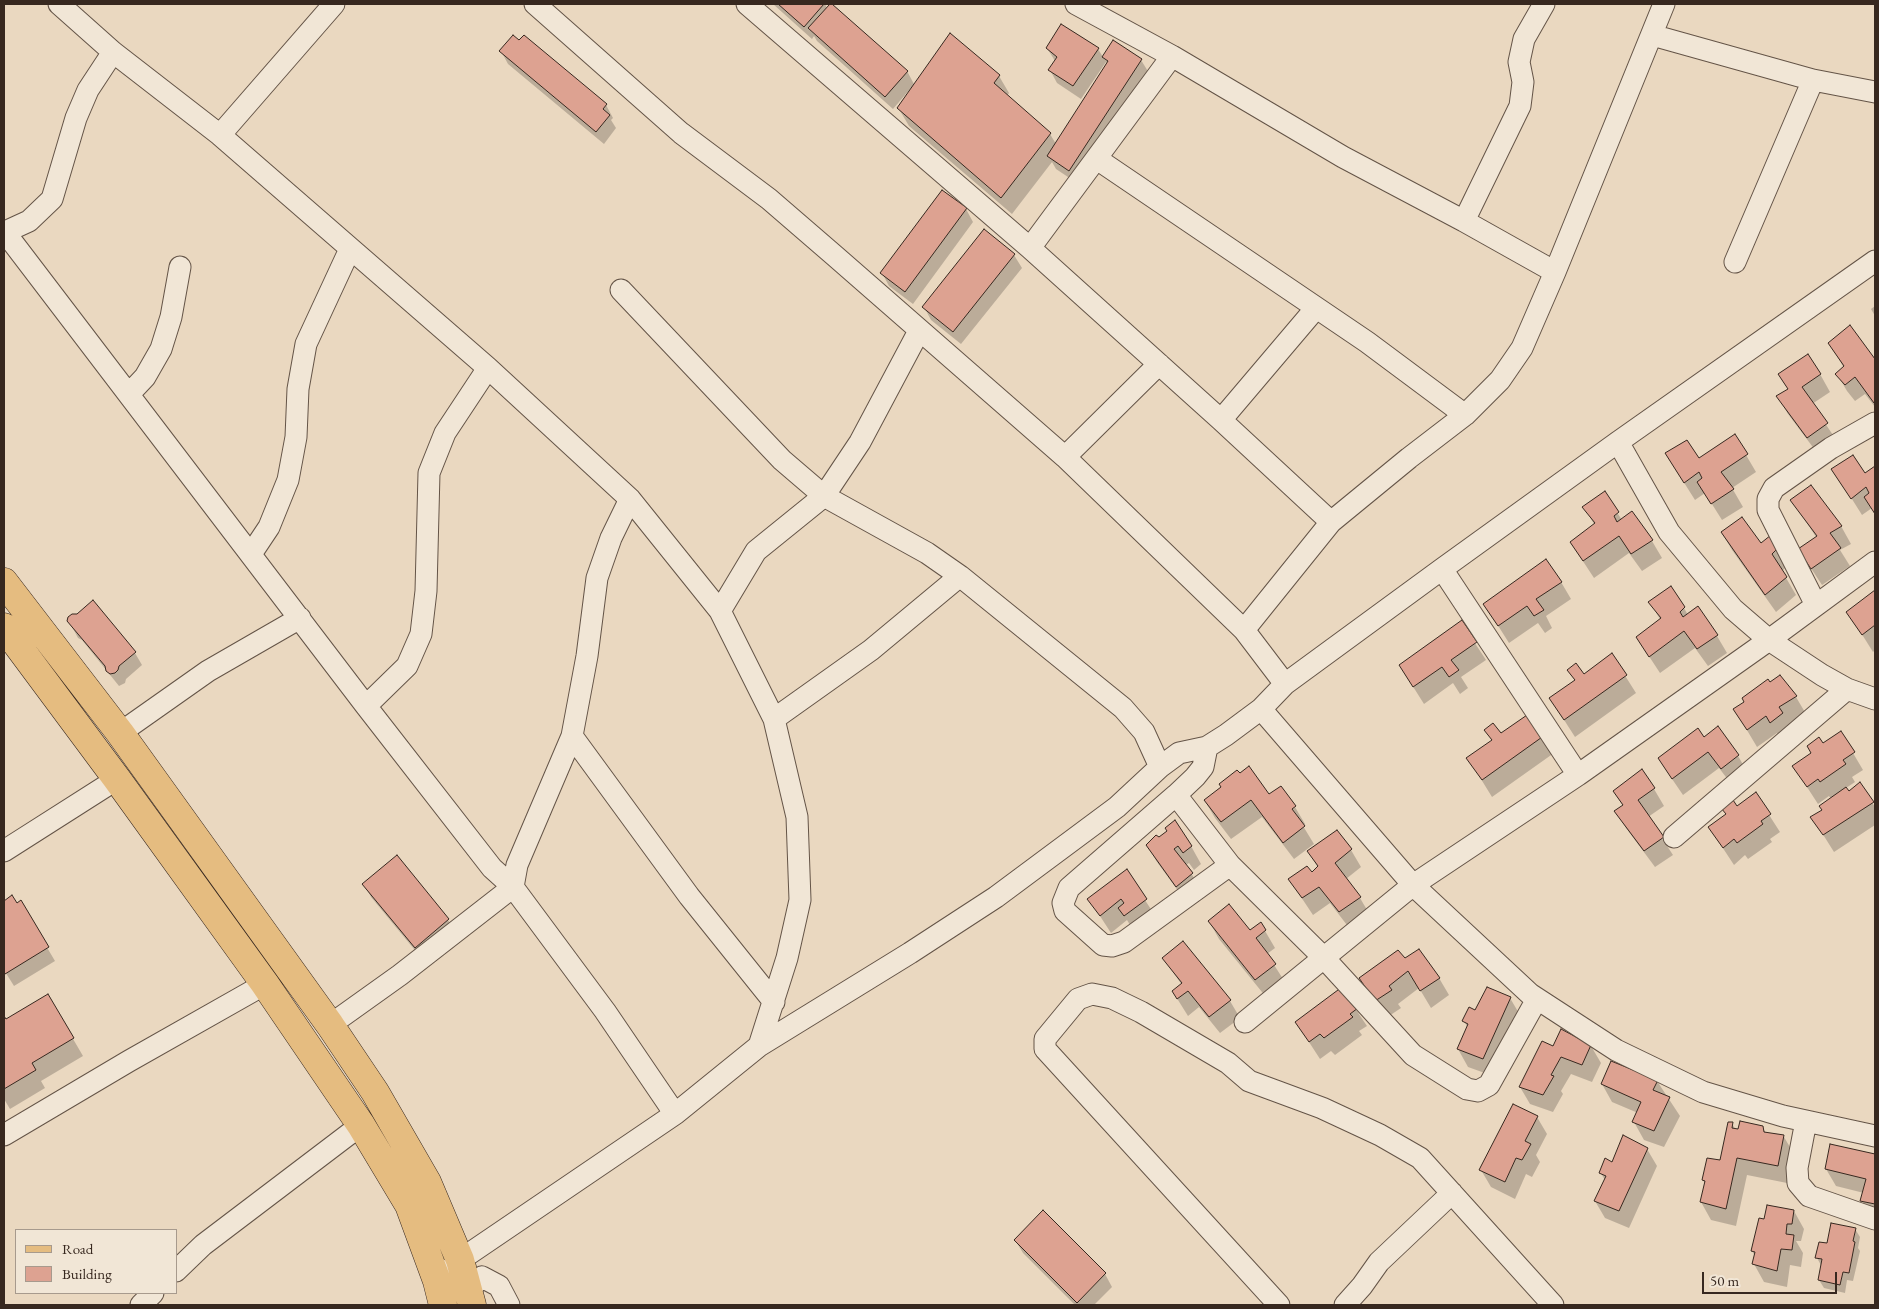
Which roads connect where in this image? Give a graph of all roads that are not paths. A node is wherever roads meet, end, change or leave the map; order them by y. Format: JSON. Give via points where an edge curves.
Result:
{"nodes":[{"id":1,"x":59,"y":4,"type":"edge"},
{"id":2,"x":334,"y":4,"type":"edge"},
{"id":3,"x":535,"y":4,"type":"edge"},
{"id":4,"x":747,"y":4,"type":"edge"},
{"id":5,"x":1076,"y":4,"type":"edge"},
{"id":6,"x":1544,"y":4,"type":"edge"},
{"id":7,"x":1664,"y":4,"type":"edge"},
{"id":8,"x":1652,"y":36,"type":"junction"},
{"id":9,"x":113,"y":52,"type":"junction"},
{"id":10,"x":1172,"y":56,"type":"junction"},
{"id":11,"x":1813,"y":80,"type":"junction"},
{"id":12,"x":1875,"y":92,"type":"edge"},
{"id":13,"x":220,"y":135,"type":"junction"},
{"id":14,"x":1097,"y":159,"type":"junction"},
{"id":15,"x":1464,"y":221,"type":"junction"},
{"id":16,"x":4,"y":232,"type":"edge"},
{"id":17,"x":1030,"y":248,"type":"junction"},
{"id":18,"x":350,"y":249,"type":"junction"},
{"id":19,"x":1875,"y":261,"type":"edge"},
{"id":20,"x":1735,"y":262,"type":"dead end"},
{"id":21,"x":180,"y":267,"type":"dead end"},
{"id":22,"x":1555,"y":272,"type":"junction"},
{"id":23,"x":621,"y":290,"type":"dead end"},
{"id":24,"x":1316,"y":308,"type":"junction"},
{"id":25,"x":919,"y":331,"type":"junction"},
{"id":26,"x":1158,"y":364,"type":"junction"},
{"id":27,"x":488,"y":368,"type":"junction"},
{"id":28,"x":129,"y":394,"type":"junction"},
{"id":29,"x":1466,"y":415,"type":"junction"},
{"id":30,"x":1221,"y":420,"type":"junction"},
{"id":31,"x":1875,"y":423,"type":"edge"},
{"id":32,"x":1618,"y":442,"type":"junction"},
{"id":33,"x":1065,"y":457,"type":"junction"},
{"id":34,"x":824,"y":496,"type":"junction"},
{"id":35,"x":630,"y":499,"type":"junction"},
{"id":36,"x":1331,"y":522,"type":"junction"},
{"id":37,"x":251,"y":554,"type":"junction"},
{"id":38,"x":1875,"y":562,"type":"edge"},
{"id":39,"x":1442,"y":569,"type":"junction"},
{"id":40,"x":960,"y":576,"type":"junction"},
{"id":41,"x":4,"y":582,"type":"edge"},
{"id":42,"x":1816,"y":605,"type":"junction"},
{"id":43,"x":720,"y":611,"type":"junction"},
{"id":44,"x":300,"y":618,"type":"junction"},
{"id":45,"x":4,"y":627,"type":"edge"},
{"id":46,"x":1244,"y":630,"type":"junction"},
{"id":47,"x":1769,"y":640,"type":"junction"},
{"id":48,"x":1285,"y":684,"type":"junction"},
{"id":49,"x":1847,"y":689,"type":"junction"},
{"id":50,"x":1875,"y":699,"type":"edge"},
{"id":51,"x":366,"y":706,"type":"junction"},
{"id":52,"x":1261,"y":709,"type":"junction"},
{"id":53,"x":774,"y":719,"type":"junction"},
{"id":54,"x":120,"y":733,"type":"junction"},
{"id":55,"x":572,"y":736,"type":"junction"},
{"id":56,"x":1208,"y":747,"type":"junction"},
{"id":57,"x":1160,"y":767,"type":"junction"},
{"id":58,"x":1578,"y":775,"type":"junction"},
{"id":59,"x":117,"y":779,"type":"junction"},
{"id":60,"x":1176,"y":795,"type":"junction"},
{"id":61,"x":1674,"y":837,"type":"dead end"},
{"id":62,"x":4,"y":851,"type":"edge"},
{"id":63,"x":1230,"y":865,"type":"junction"},
{"id":64,"x":1413,"y":885,"type":"junction"},
{"id":65,"x":513,"y":887,"type":"junction"},
{"id":66,"x":1324,"y":958,"type":"junction"},
{"id":67,"x":265,"y":984,"type":"junction"},
{"id":68,"x":1537,"y":999,"type":"junction"},
{"id":69,"x":774,"y":1002,"type":"junction"},
{"id":70,"x":1245,"y":1022,"type":"dead end"},
{"id":71,"x":330,"y":1025,"type":"junction"},
{"id":72,"x":759,"y":1046,"type":"junction"},
{"id":73,"x":675,"y":1114,"type":"junction"},
{"id":74,"x":1806,"y":1121,"type":"junction"},
{"id":75,"x":361,"y":1125,"type":"junction"},
{"id":76,"x":4,"y":1135,"type":"edge"},
{"id":77,"x":1875,"y":1136,"type":"edge"},
{"id":78,"x":1452,"y":1193,"type":"junction"},
{"id":79,"x":1875,"y":1219,"type":"edge"},
{"id":80,"x":460,"y":1260,"type":"junction"},
{"id":81,"x":178,"y":1269,"type":"edge"},
{"id":82,"x":440,"y":1293,"type":"edge"},
{"id":83,"x":153,"y":1294,"type":"edge"},
{"id":84,"x":470,"y":1297,"type":"edge"},
{"id":85,"x":141,"y":1305,"type":"edge"},
{"id":86,"x":509,"y":1305,"type":"edge"},
{"id":87,"x":1279,"y":1305,"type":"edge"},
{"id":88,"x":1345,"y":1305,"type":"edge"},
{"id":89,"x":1553,"y":1305,"type":"edge"}],
"edges":[{"from":1,"to":9,"type":"street"},
{"from":2,"to":13,"type":"street"},
{"from":3,"to":25,"type":"street","via":[[681,133],[769,199]]},
{"from":4,"to":17,"type":"street"},
{"from":5,"to":10,"type":"street"},
{"from":6,"to":15,"type":"street","via":[[1524,39],[1520,62],[1523,82],[1520,106]]},
{"from":7,"to":8,"type":"street"},
{"from":8,"to":11,"type":"street"},
{"from":8,"to":22,"type":"street"},
{"from":9,"to":13,"type":"street"},
{"from":9,"to":16,"type":"street","via":[[88,90],[76,118],[52,199],[29,221]]},
{"from":10,"to":14,"type":"street"},
{"from":10,"to":15,"type":"street","via":[[1343,157]]},
{"from":11,"to":12,"type":"street"},
{"from":11,"to":20,"type":"street"},
{"from":13,"to":18,"type":"street"},
{"from":14,"to":17,"type":"street"},
{"from":14,"to":24,"type":"street"},
{"from":15,"to":22,"type":"street"},
{"from":16,"to":28,"type":"street"},
{"from":17,"to":26,"type":"street"},
{"from":18,"to":27,"type":"street"},
{"from":18,"to":37,"type":"street","via":[[306,344],[288,480],[269,527]]},
{"from":19,"to":32,"type":"street"},
{"from":21,"to":28,"type":"street","via":[[161,349],[145,377]]},
{"from":22,"to":29,"type":"street","via":[[1522,348],[1500,380]]},
{"from":23,"to":34,"type":"street","via":[[782,460]]},
{"from":24,"to":29,"type":"street"},
{"from":24,"to":30,"type":"street"},
{"from":25,"to":33,"type":"street"},
{"from":25,"to":34,"type":"street","via":[[860,442]]},
{"from":26,"to":30,"type":"street"},
{"from":26,"to":33,"type":"street"},
{"from":27,"to":35,"type":"street"},
{"from":27,"to":51,"type":"street","via":[[445,433],[429,473],[426,591],[421,634],[407,666]]},
{"from":28,"to":37,"type":"street"},
{"from":29,"to":36,"type":"street"},
{"from":30,"to":36,"type":"street"},
{"from":31,"to":42,"type":"street","via":[[1831,448],[1774,488],[1768,499],[1768,510]]},
{"from":32,"to":39,"type":"street"},
{"from":32,"to":47,"type":"street","via":[[1669,532],[1733,609]]},
{"from":33,"to":46,"type":"street"},
{"from":34,"to":40,"type":"street","via":[[927,553]]},
{"from":34,"to":43,"type":"street","via":[[756,551]]},
{"from":35,"to":43,"type":"street"},
{"from":35,"to":55,"type":"street","via":[[597,578]]},
{"from":36,"to":46,"type":"street"},
{"from":37,"to":44,"type":"street"},
{"from":38,"to":42,"type":"street"},
{"from":39,"to":48,"type":"street"},
{"from":39,"to":58,"type":"street"},
{"from":40,"to":53,"type":"street","via":[[871,650]]},
{"from":40,"to":57,"type":"street","via":[[1123,708],[1144,732]]},
{"from":41,"to":54,"type":"main road"},
{"from":42,"to":47,"type":"street"},
{"from":43,"to":53,"type":"street"},
{"from":44,"to":51,"type":"street"},
{"from":44,"to":54,"type":"street","via":[[208,671]]},
{"from":45,"to":59,"type":"main road"},
{"from":46,"to":48,"type":"street"},
{"from":47,"to":49,"type":"street"},
{"from":47,"to":58,"type":"street"},
{"from":48,"to":52,"type":"street"},
{"from":49,"to":50,"type":"street"},
{"from":49,"to":61,"type":"street"},
{"from":51,"to":65,"type":"street","via":[[492,868]]},
{"from":52,"to":56,"type":"street"},
{"from":52,"to":64,"type":"street"},
{"from":53,"to":69,"type":"street","via":[[797,817],[800,900]]},
{"from":54,"to":71,"type":"main road"},
{"from":55,"to":65,"type":"street","via":[[517,865]]},
{"from":55,"to":69,"type":"street","via":[[689,896]]},
{"from":56,"to":57,"type":"street","via":[[1179,753]]},
{"from":56,"to":60,"type":"street","via":[[1203,767]]},
{"from":57,"to":72,"type":"street","via":[[1117,807],[996,897]]},
{"from":58,"to":64,"type":"street"},
{"from":59,"to":62,"type":"street"},
{"from":59,"to":67,"type":"main road"},
{"from":60,"to":63,"type":"street"},
{"from":60,"to":63,"type":"street","via":[[1068,888],[1063,902],[1065,911],[1102,945],[1112,946],[1124,942]]},
{"from":63,"to":66,"type":"street"},
{"from":64,"to":66,"type":"street"},
{"from":64,"to":68,"type":"street"},
{"from":65,"to":71,"type":"street"},
{"from":65,"to":73,"type":"street","via":[[605,1010]]},
{"from":66,"to":68,"type":"street","via":[[1413,1055],[1467,1089],[1478,1091],[1489,1085]]},
{"from":66,"to":70,"type":"street"},
{"from":67,"to":75,"type":"main road"},
{"from":67,"to":76,"type":"street"},
{"from":68,"to":74,"type":"street","via":[[1616,1050],[1703,1092]]},
{"from":69,"to":72,"type":"street"},
{"from":71,"to":80,"type":"main road","via":[[375,1092],[427,1182]]},
{"from":72,"to":73,"type":"street"},
{"from":73,"to":80,"type":"street"},
{"from":74,"to":77,"type":"street"},
{"from":74,"to":79,"type":"street","via":[[1797,1168],[1798,1183],[1809,1196]]},
{"from":75,"to":81,"type":"street","via":[[203,1245]]},
{"from":75,"to":82,"type":"main road","via":[[409,1205]]},
{"from":78,"to":87,"type":"street","via":[[1420,1158],[1380,1135],[1322,1108],[1249,1081],[1228,1063],[1112,998],[1092,994],[1078,999],[1045,1039],[1045,1049]]},
{"from":78,"to":88,"type":"street","via":[[1379,1262]]},
{"from":78,"to":89,"type":"street"},
{"from":80,"to":82,"type":"street"},
{"from":80,"to":84,"type":"main road"},
{"from":83,"to":85,"type":"street"},
{"from":84,"to":86,"type":"street","via":[[482,1277],[498,1286]]}]}
